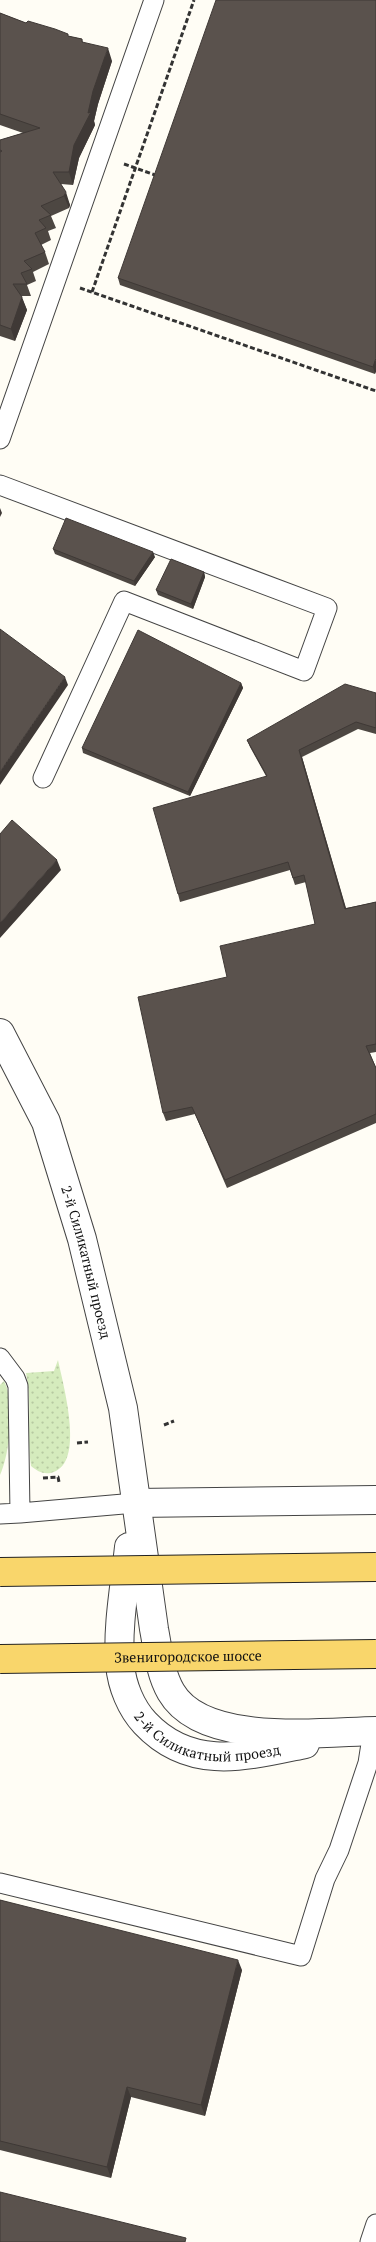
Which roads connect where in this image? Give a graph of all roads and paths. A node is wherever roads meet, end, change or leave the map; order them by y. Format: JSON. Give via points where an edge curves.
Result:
{"nodes":[{"id":1,"x":154,"y":0,"type":"edge"},
{"id":2,"x":194,"y":0,"type":"edge"},
{"id":3,"x":100,"y":156,"type":"junction"},
{"id":4,"x":135,"y":168,"type":"junction"},
{"id":5,"x":159,"y":176,"type":"edge"},
{"id":6,"x":56,"y":279,"type":"junction"},
{"id":7,"x":92,"y":292,"type":"junction"},
{"id":8,"x":376,"y":391,"type":"edge"},
{"id":9,"x":0,"y":439,"type":"edge"},
{"id":10,"x":0,"y":485,"type":"edge"},
{"id":11,"x":43,"y":778,"type":"dead end"},
{"id":12,"x":0,"y":1033,"type":"edge"},
{"id":13,"x":0,"y":1358,"type":"edge"},
{"id":14,"x":174,"y":1421,"type":"dead end"},
{"id":15,"x":164,"y":1425,"type":"dead end"},
{"id":16,"x":88,"y":1442,"type":"dead end"},
{"id":17,"x":77,"y":1443,"type":"dead end"},
{"id":18,"x":58,"y":1477,"type":"dead end"},
{"id":19,"x":60,"y":1482,"type":"dead end"},
{"id":20,"x":376,"y":1500,"type":"edge"},
{"id":21,"x":135,"y":1504,"type":"junction"},
{"id":22,"x":20,"y":1513,"type":"junction"},
{"id":23,"x":0,"y":1514,"type":"edge"},
{"id":24,"x":376,"y":1568,"type":"edge"},
{"id":25,"x":0,"y":1572,"type":"edge"},
{"id":26,"x":376,"y":1654,"type":"edge"},
{"id":27,"x":0,"y":1659,"type":"edge"},
{"id":28,"x":375,"y":1731,"type":"edge"},
{"id":29,"x":0,"y":1883,"type":"edge"},
{"id":30,"x":376,"y":2224,"type":"edge"},
{"id":31,"x":370,"y":2242,"type":"edge"}],
"edges":[{"from":1,"to":3,"type":"lane"},
{"from":2,"to":4,"type":"path"},
{"from":3,"to":4,"type":"path"},
{"from":3,"to":6,"type":"lane"},
{"from":4,"to":5,"type":"path"},
{"from":4,"to":7,"type":"path"},
{"from":6,"to":7,"type":"path"},
{"from":6,"to":9,"type":"lane"},
{"from":7,"to":8,"type":"path"},
{"from":10,"to":11,"type":"lane","via":[[327,608],[304,671],[124,601]]},
{"from":12,"to":21,"type":"street","name":"2-й Силикатный проезд","via":[[46,1122],[82,1239],[124,1408]]},
{"from":13,"to":22,"type":"lane","via":[[18,1386]]},
{"from":14,"to":15,"type":"path"},
{"from":16,"to":17,"type":"path"},
{"from":18,"to":19,"type":"path"},
{"from":20,"to":21,"type":"street"},
{"from":21,"to":22,"type":"lane"},
{"from":21,"to":28,"type":"street","name":"2-й Силикатный проезд","via":[[160,1662],[165,1680],[176,1699],[196,1716],[239,1731]]},
{"from":21,"to":28,"type":"street","name":"2-й Силикатный проезд","via":[[120,1667],[130,1700],[153,1731],[164,1741],[187,1752],[236,1757]]},
{"from":22,"to":23,"type":"lane"},
{"from":24,"to":25,"type":"main road","bridge":true},
{"from":26,"to":27,"type":"main road","name":"Звенигородское шоссе","bridge":true},
{"from":28,"to":29,"type":"lane","via":[[368,1763],[339,1850],[325,1879],[301,1956]]},
{"from":30,"to":31,"type":"lane"}]}
